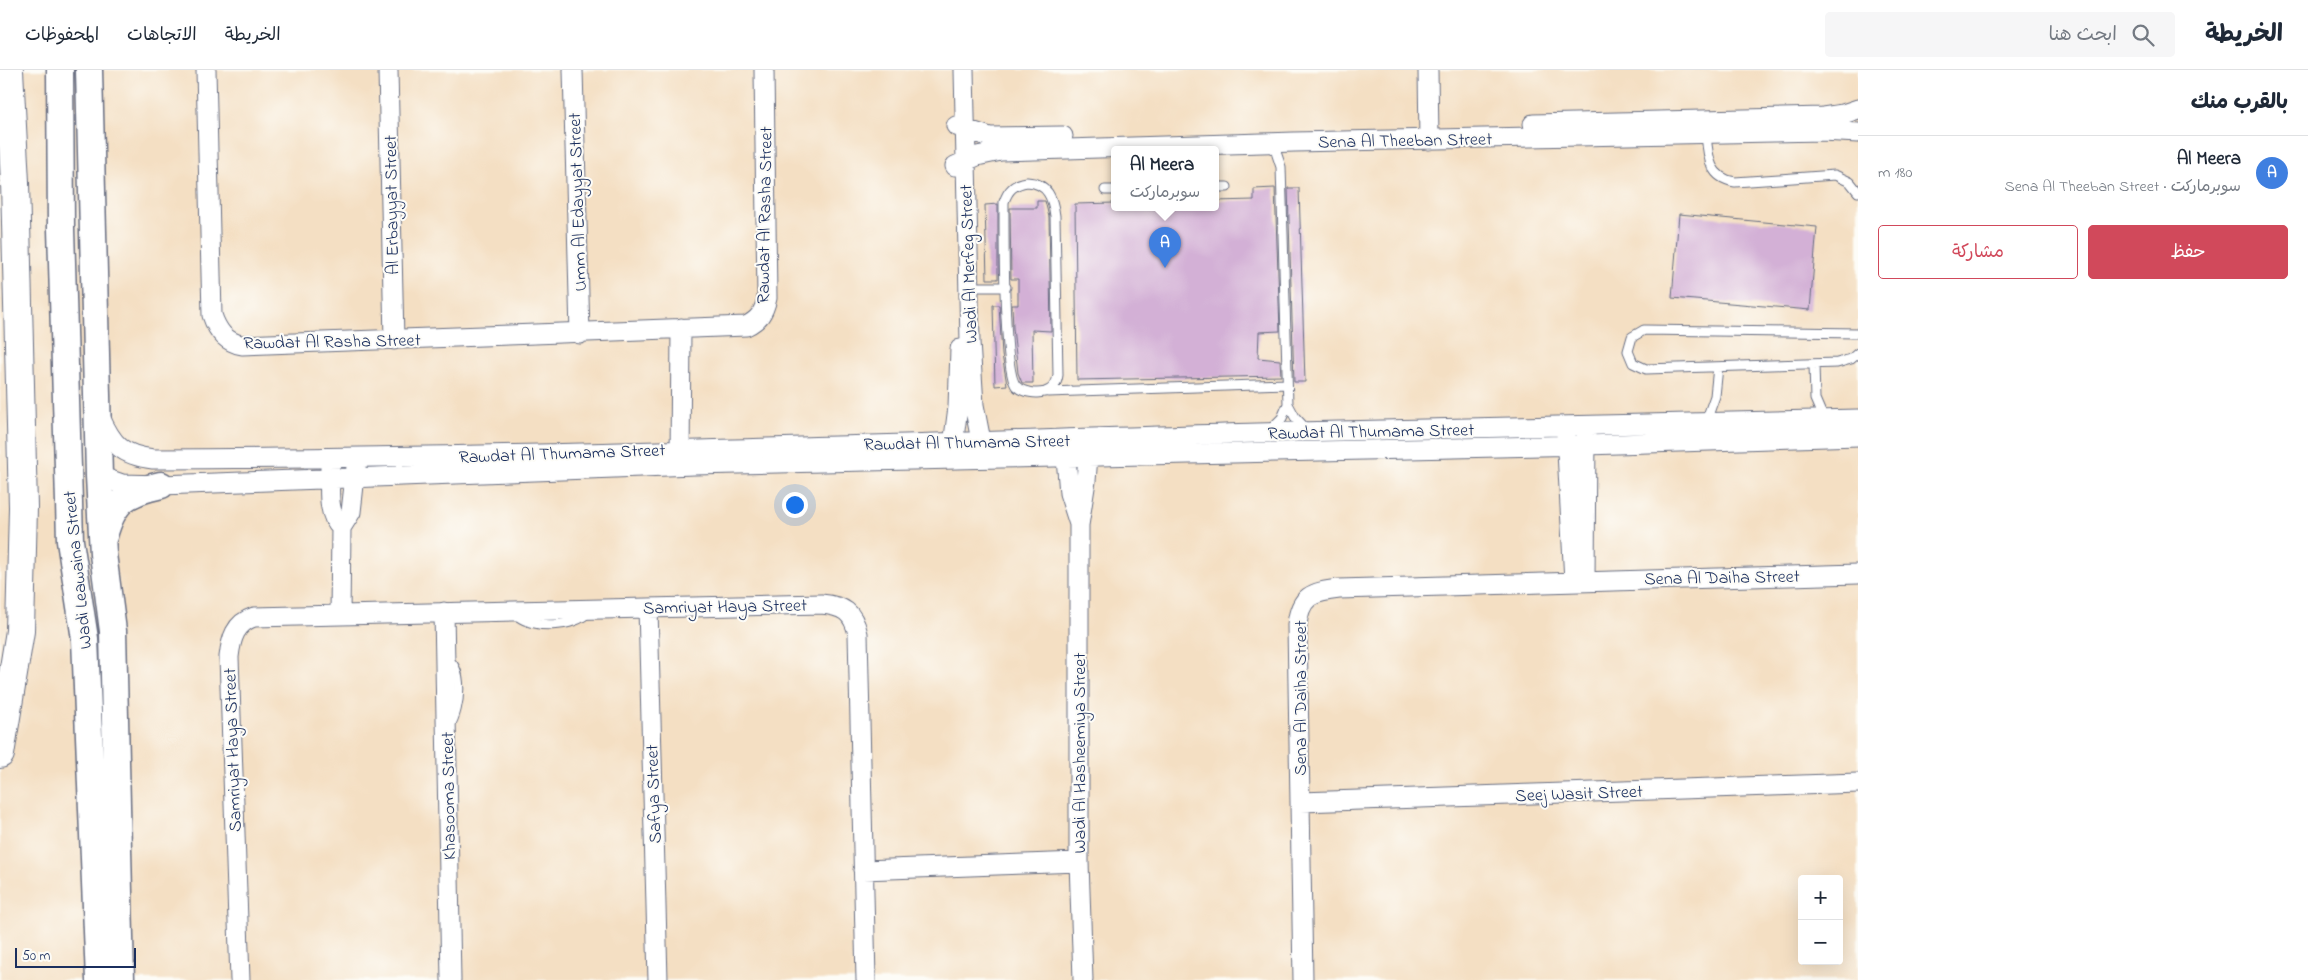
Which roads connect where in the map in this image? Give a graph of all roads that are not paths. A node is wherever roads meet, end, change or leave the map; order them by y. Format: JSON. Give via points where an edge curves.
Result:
{"nodes":[{"id":1,"x":9,"y":70,"type":"edge"},
{"id":2,"x":60,"y":70,"type":"edge"},
{"id":3,"x":89,"y":70,"type":"edge"},
{"id":4,"x":206,"y":70,"type":"edge"},
{"id":5,"x":388,"y":70,"type":"edge"},
{"id":6,"x":573,"y":70,"type":"edge"},
{"id":7,"x":764,"y":70,"type":"edge"},
{"id":8,"x":954,"y":70,"type":"edge"},
{"id":9,"x":964,"y":70,"type":"edge"},
{"id":10,"x":1428,"y":70,"type":"edge"},
{"id":11,"x":1858,"y":109,"type":"edge"},
{"id":12,"x":961,"y":128,"type":"junction"},
{"id":13,"x":1429,"y":133,"type":"junction"},
{"id":14,"x":1858,"y":133,"type":"edge"},
{"id":15,"x":1706,"y":134,"type":"junction"},
{"id":16,"x":1294,"y":142,"type":"junction"},
{"id":17,"x":1266,"y":143,"type":"junction"},
{"id":18,"x":1219,"y":146,"type":"edge"},
{"id":19,"x":1111,"y":149,"type":"edge"},
{"id":20,"x":62,"y":157,"type":"junction"},
{"id":21,"x":960,"y":163,"type":"junction"},
{"id":22,"x":1281,"y":167,"type":"junction"},
{"id":23,"x":1219,"y":187,"type":"edge"},
{"id":24,"x":1227,"y":187,"type":"dead end"},
{"id":25,"x":1105,"y":190,"type":"dead end"},
{"id":26,"x":1111,"y":190,"type":"edge"},
{"id":27,"x":1858,"y":192,"type":"edge"},
{"id":28,"x":965,"y":287,"type":"junction"},
{"id":29,"x":1006,"y":287,"type":"junction"},
{"id":30,"x":686,"y":328,"type":"junction"},
{"id":31,"x":1858,"y":333,"type":"edge"},
{"id":32,"x":580,"y":334,"type":"junction"},
{"id":33,"x":394,"y":340,"type":"junction"},
{"id":34,"x":1858,"y":353,"type":"edge"},
{"id":35,"x":1814,"y":364,"type":"junction"},
{"id":36,"x":1718,"y":367,"type":"junction"},
{"id":37,"x":1287,"y":384,"type":"junction"},
{"id":38,"x":1047,"y":392,"type":"junction"},
{"id":39,"x":1288,"y":404,"type":"junction"},
{"id":40,"x":98,"y":412,"type":"junction"},
{"id":41,"x":1858,"y":419,"type":"edge"},
{"id":42,"x":1824,"y":420,"type":"junction"},
{"id":43,"x":1705,"y":424,"type":"junction"},
{"id":44,"x":1586,"y":426,"type":"junction"},
{"id":45,"x":1309,"y":432,"type":"junction"},
{"id":46,"x":1266,"y":433,"type":"junction"},
{"id":47,"x":1566,"y":436,"type":"junction"},
{"id":48,"x":1858,"y":436,"type":"edge"},
{"id":49,"x":1587,"y":445,"type":"junction"},
{"id":50,"x":1066,"y":448,"type":"junction"},
{"id":51,"x":1089,"y":448,"type":"junction"},
{"id":52,"x":983,"y":449,"type":"junction"},
{"id":53,"x":953,"y":450,"type":"junction"},
{"id":54,"x":687,"y":457,"type":"junction"},
{"id":55,"x":357,"y":458,"type":"junction"},
{"id":56,"x":330,"y":459,"type":"junction"},
{"id":57,"x":99,"y":476,"type":"junction"},
{"id":58,"x":356,"y":479,"type":"junction"},
{"id":59,"x":330,"y":480,"type":"junction"},
{"id":60,"x":161,"y":485,"type":"junction"},
{"id":61,"x":1079,"y":525,"type":"junction"},
{"id":62,"x":341,"y":528,"type":"junction"},
{"id":63,"x":103,"y":542,"type":"junction"},
{"id":64,"x":1858,"y":574,"type":"edge"},
{"id":65,"x":1579,"y":581,"type":"junction"},
{"id":66,"x":648,"y":608,"type":"junction"},
{"id":67,"x":444,"y":612,"type":"junction"},
{"id":68,"x":340,"y":615,"type":"junction"},
{"id":69,"x":0,"y":754,"type":"edge"},
{"id":70,"x":1858,"y":783,"type":"edge"},
{"id":71,"x":1301,"y":802,"type":"junction"},
{"id":72,"x":1079,"y":862,"type":"junction"},
{"id":73,"x":863,"y":870,"type":"junction"},
{"id":74,"x":99,"y":980,"type":"edge"},
{"id":75,"x":121,"y":980,"type":"edge"},
{"id":76,"x":240,"y":980,"type":"edge"},
{"id":77,"x":451,"y":980,"type":"edge"},
{"id":78,"x":658,"y":980,"type":"edge"},
{"id":79,"x":866,"y":980,"type":"edge"},
{"id":80,"x":1083,"y":980,"type":"edge"},
{"id":81,"x":1303,"y":980,"type":"edge"}],
"edges":[{"from":1,"to":69,"type":"highway","via":[[23,507],[20,631]]},
{"from":2,"to":20,"type":"main road","name":"Wadi Leawaina Street"},
{"from":3,"to":40,"type":"main road","name":"Wadi Leawaina Street"},
{"from":4,"to":33,"type":"street","name":"Rawdat Al Rasha Street","via":[[212,315],[220,333],[242,345]]},
{"from":5,"to":33,"type":"street","name":"Al Erbayyat Street"},
{"from":6,"to":32,"type":"street","name":"Umm Al Edayyat Street"},
{"from":7,"to":30,"type":"street","name":"Rawdat Al Rasha Street","via":[[765,306],[759,318],[746,326]]},
{"from":8,"to":12,"type":"street","name":"Wadi Al Merfeg Street"},
{"from":9,"to":12,"type":"street","name":"Wadi Al Merfeg Street"},
{"from":10,"to":13,"type":"street"},
{"from":11,"to":13,"type":"street","name":"Sena Al Theeban Street","via":[[1823,117]]},
{"from":12,"to":13,"type":"street","name":"Sena Al Theeban Street","via":[[1003,138]]},
{"from":12,"to":21,"type":"street","name":"Wadi Al Merfeg Street"},
{"from":13,"to":15,"type":"street","name":"Sena Al Theeban Street"},
{"from":13,"to":16,"type":"street","name":"Sena Al Theeban Street"},
{"from":14,"to":15,"type":"street","name":"Sena Al Theeban Street","via":[[1833,130]]},
{"from":15,"to":27,"type":"lane","via":[[1710,165],[1727,181],[1835,175],[1850,182]]},
{"from":16,"to":17,"type":"street","name":"Sena Al Theeban Street"},
{"from":16,"to":22,"type":"lane"},
{"from":17,"to":18,"type":"street","name":"Sena Al Theeban Street"},
{"from":17,"to":22,"type":"lane","via":[[1272,146]]},
{"from":19,"to":21,"type":"street","name":"Sena Al Theeban Street","via":[[1001,152]]},
{"from":20,"to":57,"type":"main road","via":[[68,191],[82,449],[89,467]]},
{"from":20,"to":74,"type":"main road","name":"Wadi Leawaina Street","via":[[70,531],[85,639]]},
{"from":21,"to":28,"type":"street","name":"Wadi Al Merfeg Street"},
{"from":22,"to":37,"type":"lane"},
{"from":23,"to":24,"type":"lane"},
{"from":25,"to":26,"type":"lane"},
{"from":28,"to":29,"type":"lane"},
{"from":28,"to":52,"type":"street","name":"Wadi Al Merfeg Street","via":[[974,399]]},
{"from":28,"to":53,"type":"street","name":"Wadi Al Merfeg Street"},
{"from":29,"to":38,"type":"lane","via":[[1010,374],[1017,387],[1024,391]]},
{"from":29,"to":38,"type":"lane","via":[[1004,202],[1012,188],[1032,182],[1047,190],[1053,200],[1055,216],[1058,375],[1057,383]]},
{"from":30,"to":32,"type":"street","name":"Rawdat Al Rasha Street"},
{"from":30,"to":54,"type":"street"},
{"from":31,"to":36,"type":"lane","via":[[1644,330],[1637,333],[1629,344],[1630,357],[1639,367],[1646,369]]},
{"from":32,"to":33,"type":"street","name":"Rawdat Al Rasha Street"},
{"from":34,"to":35,"type":"lane","via":[[1844,362]]},
{"from":35,"to":36,"type":"lane"},
{"from":35,"to":42,"type":"lane","via":[[1813,388]]},
{"from":36,"to":43,"type":"lane","via":[[1715,396]]},
{"from":37,"to":38,"type":"lane"},
{"from":37,"to":39,"type":"lane"},
{"from":39,"to":45,"type":"lane"},
{"from":39,"to":46,"type":"lane","via":[[1282,418]]},
{"from":40,"to":56,"type":"street","name":"Rawdat Al Thumama Street","via":[[114,443],[136,457]]},
{"from":40,"to":57,"type":"main road","name":"Wadi Leawaina Street"},
{"from":41,"to":42,"type":"street","name":"Rawdat Al Thumama Street"},
{"from":42,"to":43,"type":"street","name":"Rawdat Al Thumama Street"},
{"from":43,"to":44,"type":"street","name":"Rawdat Al Thumama Street"},
{"from":44,"to":47,"type":"street","name":"Rawdat Al Thumama Street"},
{"from":44,"to":49,"type":"street"},
{"from":45,"to":46,"type":"street","name":"Rawdat Al Thumama Street"},
{"from":45,"to":47,"type":"street","name":"Rawdat Al Thumama Street"},
{"from":46,"to":51,"type":"street","name":"Rawdat Al Thumama Street"},
{"from":47,"to":49,"type":"street","name":"Rawdat Al Thumama Street"},
{"from":47,"to":51,"type":"street","name":"Rawdat Al Thumama Street"},
{"from":47,"to":65,"type":"street"},
{"from":48,"to":49,"type":"street","name":"Rawdat Al Thumama Street"},
{"from":49,"to":65,"type":"street"},
{"from":50,"to":51,"type":"street","name":"Rawdat Al Thumama Street"},
{"from":50,"to":52,"type":"street","name":"Rawdat Al Thumama Street"},
{"from":50,"to":61,"type":"street","name":"Wadi Al Hasheemiya Street","via":[[1069,493]]},
{"from":51,"to":61,"type":"street","name":"Wadi Al Hasheemiya Street"},
{"from":52,"to":53,"type":"street","name":"Rawdat Al Thumama Street"},
{"from":53,"to":54,"type":"street","name":"Rawdat Al Thumama Street"},
{"from":54,"to":55,"type":"street","name":"Rawdat Al Thumama Street"},
{"from":54,"to":58,"type":"street","name":"Rawdat Al Thumama Street"},
{"from":55,"to":56,"type":"street","name":"Rawdat Al Thumama Street"},
{"from":55,"to":58,"type":"street"},
{"from":56,"to":59,"type":"street"},
{"from":57,"to":60,"type":"street","name":"Rawdat Al Thumama Street","via":[[122,484]]},
{"from":57,"to":63,"type":"main road","name":"Wadi Leawaina Street"},
{"from":58,"to":59,"type":"street","name":"Rawdat Al Thumama Street"},
{"from":58,"to":62,"type":"street","via":[[351,512]]},
{"from":59,"to":60,"type":"street","name":"Rawdat Al Thumama Street"},
{"from":59,"to":62,"type":"street","via":[[331,514]]},
{"from":60,"to":63,"type":"main road","via":[[123,499],[112,516]]},
{"from":61,"to":72,"type":"street","name":"Wadi Al Hasheemiya Street"},
{"from":62,"to":68,"type":"street"},
{"from":63,"to":75,"type":"main road","name":"Wadi Leawaina Street","via":[[114,658]]},
{"from":64,"to":65,"type":"street","name":"Sena Al Daiha Street"},
{"from":65,"to":71,"type":"street","name":"Sena Al Daiha Street","via":[[1339,589],[1308,596],[1301,605],[1297,625]]},
{"from":66,"to":67,"type":"street","name":"Samriyat Haya Street"},
{"from":66,"to":73,"type":"street","name":"Samriyat Haya Street","via":[[821,604],[840,608],[851,615],[858,634]]},
{"from":66,"to":78,"type":"street","name":"Safya Street"},
{"from":67,"to":68,"type":"street","name":"Samriyat Haya Street"},
{"from":67,"to":77,"type":"street","name":"Khasooma Street"},
{"from":68,"to":76,"type":"street","name":"Samriyat Haya Street","via":[[254,616],[238,626],[230,645]]},
{"from":70,"to":71,"type":"street","name":"Seej Wasit Street"},
{"from":71,"to":81,"type":"street","name":"Sena Al Daiha Street"},
{"from":72,"to":73,"type":"street"},
{"from":72,"to":80,"type":"street","name":"Wadi Al Hasheemiya Street"},
{"from":73,"to":79,"type":"street","name":"Samriyat Haya Street"}]}
